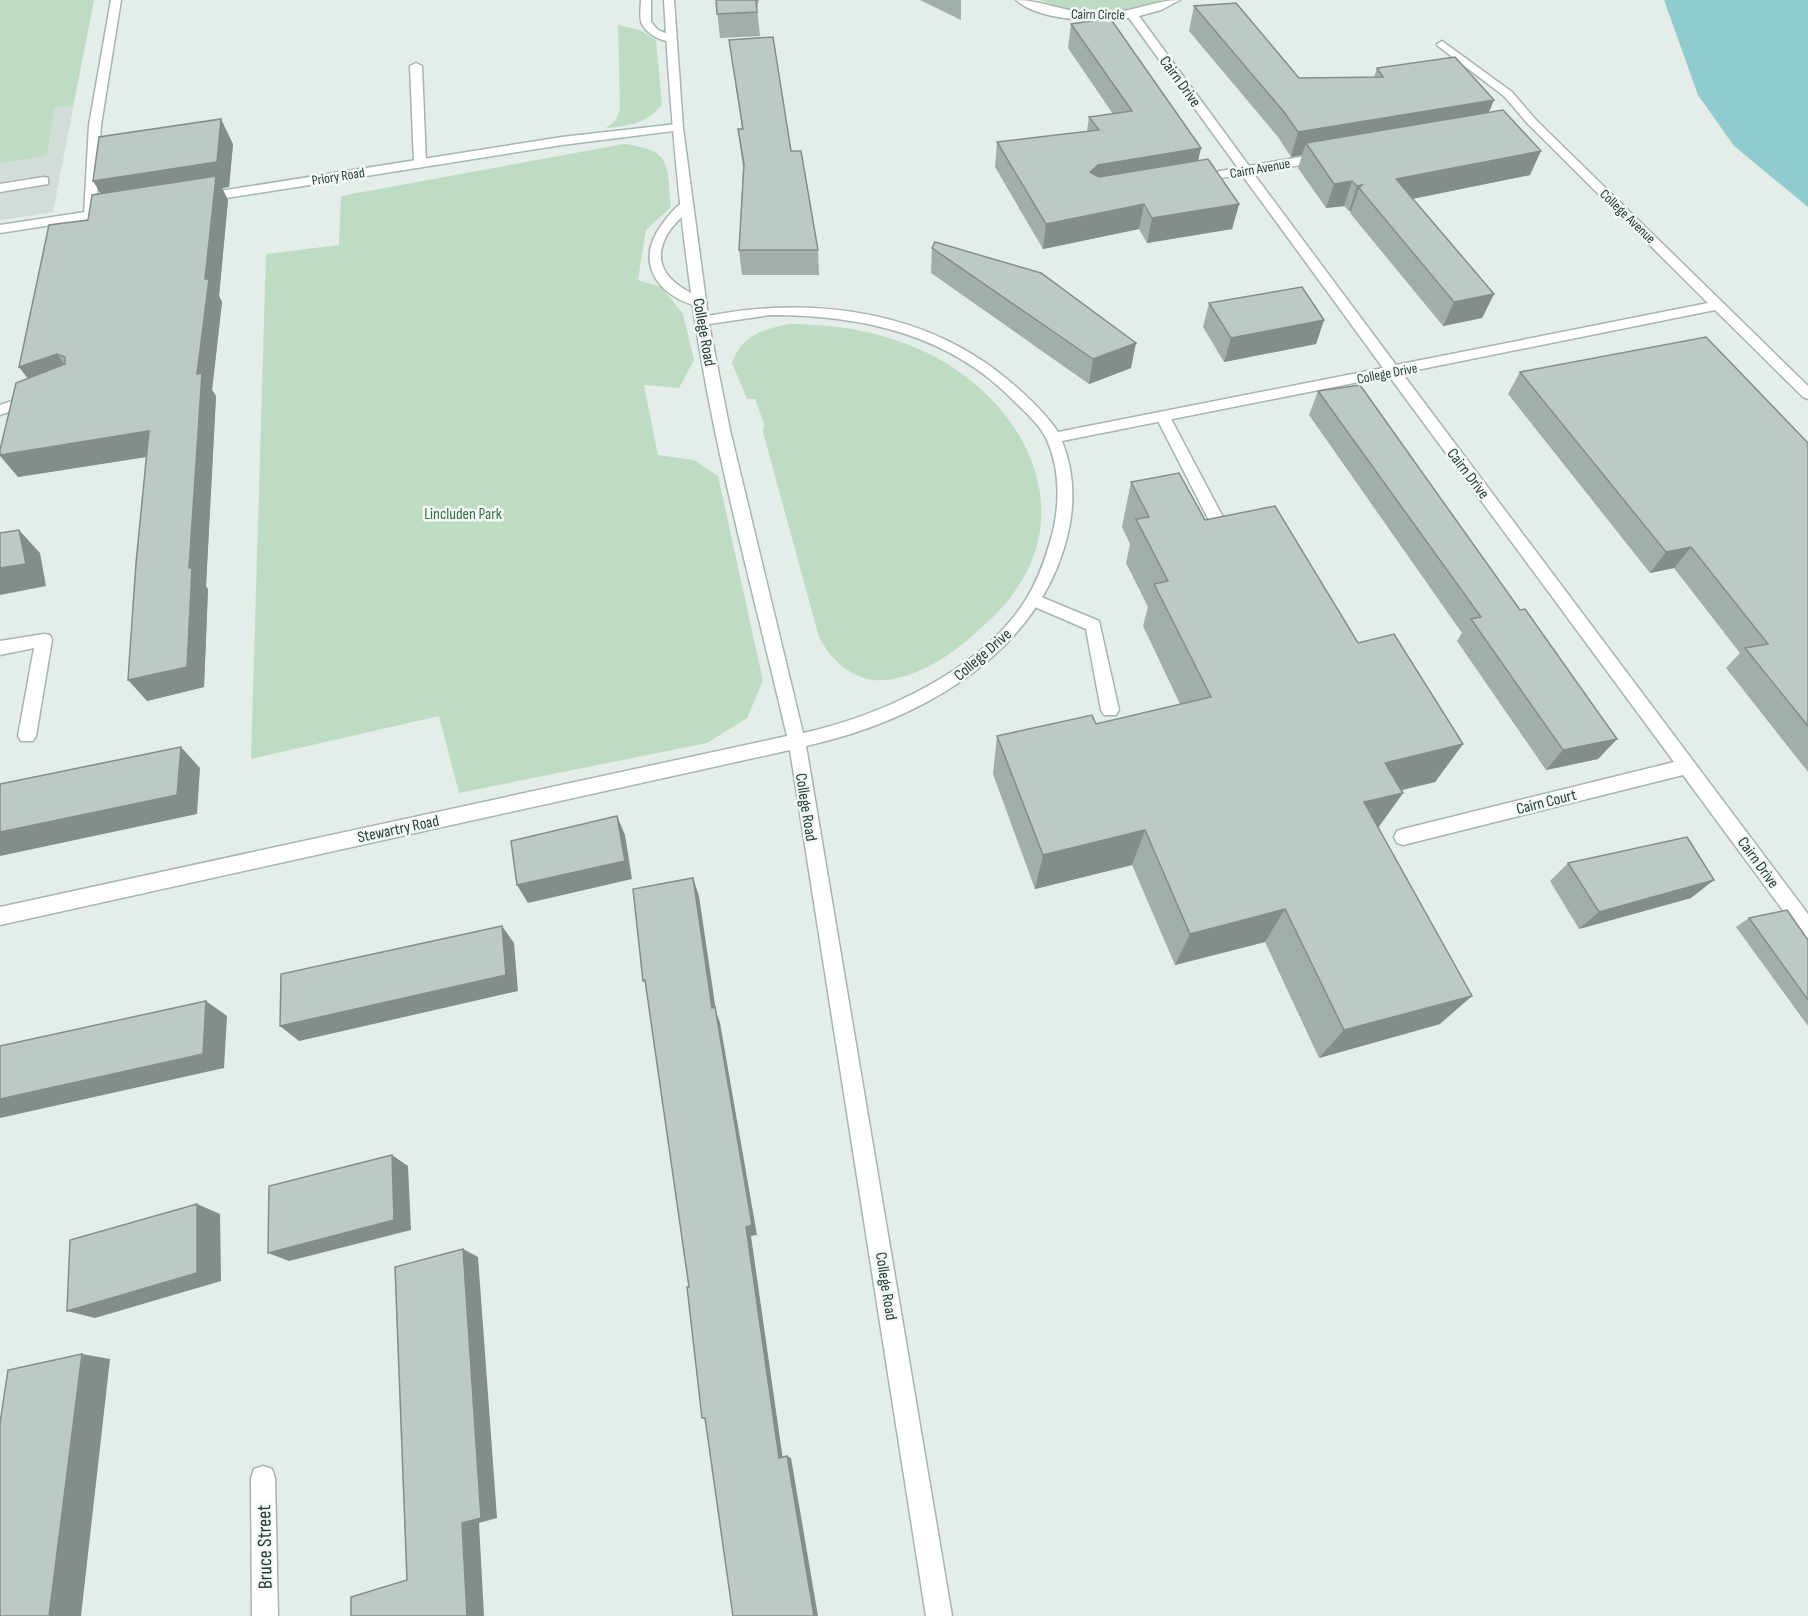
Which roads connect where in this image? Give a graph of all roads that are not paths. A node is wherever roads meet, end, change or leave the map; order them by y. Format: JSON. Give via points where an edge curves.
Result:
{"nodes":[{"id":1,"x":116,"y":0,"type":"edge"},
{"id":2,"x":646,"y":0,"type":"edge"},
{"id":3,"x":669,"y":0,"type":"edge"},
{"id":4,"x":1021,"y":0,"type":"edge"},
{"id":5,"x":1175,"y":0,"type":"edge"},
{"id":6,"x":1132,"y":14,"type":"junction"},
{"id":7,"x":671,"y":39,"type":"junction"},
{"id":8,"x":1442,"y":44,"type":"dead end"},
{"id":9,"x":416,"y":66,"type":"dead end"},
{"id":10,"x":677,"y":128,"type":"junction"},
{"id":11,"x":1337,"y":155,"type":"edge"},
{"id":12,"x":420,"y":162,"type":"junction"},
{"id":13,"x":1246,"y":171,"type":"junction"},
{"id":14,"x":44,"y":181,"type":"dead end"},
{"id":15,"x":1176,"y":182,"type":"edge"},
{"id":16,"x":0,"y":188,"type":"edge"},
{"id":17,"x":192,"y":199,"type":"edge"},
{"id":18,"x":687,"y":205,"type":"junction"},
{"id":19,"x":124,"y":210,"type":"edge"},
{"id":20,"x":90,"y":215,"type":"junction"},
{"id":21,"x":0,"y":229,"type":"edge"},
{"id":22,"x":700,"y":303,"type":"junction"},
{"id":23,"x":1720,"y":305,"type":"junction"},
{"id":24,"x":702,"y":321,"type":"junction"},
{"id":25,"x":1393,"y":372,"type":"junction"},
{"id":26,"x":1808,"y":394,"type":"edge"},
{"id":27,"x":42,"y":396,"type":"edge"},
{"id":28,"x":0,"y":410,"type":"edge"},
{"id":29,"x":1163,"y":417,"type":"junction"},
{"id":30,"x":1054,"y":438,"type":"junction"},
{"id":31,"x":1229,"y":542,"type":"edge"},
{"id":32,"x":1034,"y":600,"type":"junction"},
{"id":33,"x":0,"y":648,"type":"edge"},
{"id":34,"x":1110,"y":710,"type":"dead end"},
{"id":35,"x":27,"y":736,"type":"dead end"},
{"id":36,"x":797,"y":742,"type":"junction"},
{"id":37,"x":1689,"y":766,"type":"junction"},
{"id":38,"x":1403,"y":837,"type":"dead end"},
{"id":39,"x":0,"y":916,"type":"edge"},
{"id":40,"x":1808,"y":929,"type":"edge"},
{"id":41,"x":263,"y":1478,"type":"dead end"},
{"id":42,"x":264,"y":1616,"type":"edge"},
{"id":43,"x":939,"y":1616,"type":"edge"}],
"edges":[{"from":1,"to":20,"type":"street","via":[[95,125]]},
{"from":2,"to":7,"type":"street","via":[[646,23],[654,32]]},
{"from":3,"to":7,"type":"street","name":"College Road"},
{"from":4,"to":6,"type":"street","name":"Cairn Circle","via":[[1068,14]]},
{"from":5,"to":6,"type":"street","name":"Cairn Circle"},
{"from":6,"to":13,"type":"street","name":"Cairn Drive"},
{"from":7,"to":10,"type":"street","name":"College Road"},
{"from":8,"to":23,"type":"street","name":"College Avenue","via":[[1508,94],[1526,123]]},
{"from":9,"to":12,"type":"street"},
{"from":10,"to":12,"type":"street","name":"Priory Road"},
{"from":10,"to":18,"type":"street","name":"College Road"},
{"from":11,"to":13,"type":"street","name":"Cairn Avenue"},
{"from":12,"to":17,"type":"street","name":"Priory Road"},
{"from":13,"to":15,"type":"street","name":"Cairn Avenue"},
{"from":13,"to":25,"type":"street","name":"Cairn Drive"},
{"from":14,"to":16,"type":"street"},
{"from":18,"to":22,"type":"street","name":"College Road"},
{"from":18,"to":22,"type":"street","via":[[668,221],[657,241],[653,264],[662,281],[679,296]]},
{"from":19,"to":20,"type":"street"},
{"from":20,"to":21,"type":"street"},
{"from":22,"to":24,"type":"street","name":"College Road"},
{"from":23,"to":25,"type":"street","name":"College Drive"},
{"from":23,"to":26,"type":"street","name":"College Avenue"},
{"from":24,"to":30,"type":"street","name":"College Drive","via":[[768,310],[833,312],[892,323],[943,342],[996,373]]},
{"from":24,"to":36,"type":"street","name":"College Road","via":[[723,430]]},
{"from":25,"to":29,"type":"street","name":"College Drive"},
{"from":25,"to":37,"type":"street","name":"Cairn Drive"},
{"from":27,"to":28,"type":"street"},
{"from":29,"to":30,"type":"street","name":"College Drive"},
{"from":29,"to":31,"type":"street"},
{"from":30,"to":32,"type":"street","name":"College Drive","via":[[1062,464],[1064,518],[1049,573]]},
{"from":32,"to":34,"type":"street","via":[[1093,626]]},
{"from":32,"to":36,"type":"street","name":"College Drive","via":[[998,643],[951,682],[871,721]]},
{"from":33,"to":35,"type":"street","via":[[44,640]]},
{"from":36,"to":39,"type":"street","name":"Stewartry Road"},
{"from":36,"to":43,"type":"street","name":"College Road"},
{"from":37,"to":38,"type":"street","name":"Cairn Court"},
{"from":37,"to":40,"type":"street","name":"Cairn Drive"},
{"from":41,"to":42,"type":"street","name":"Bruce Street"}]}
